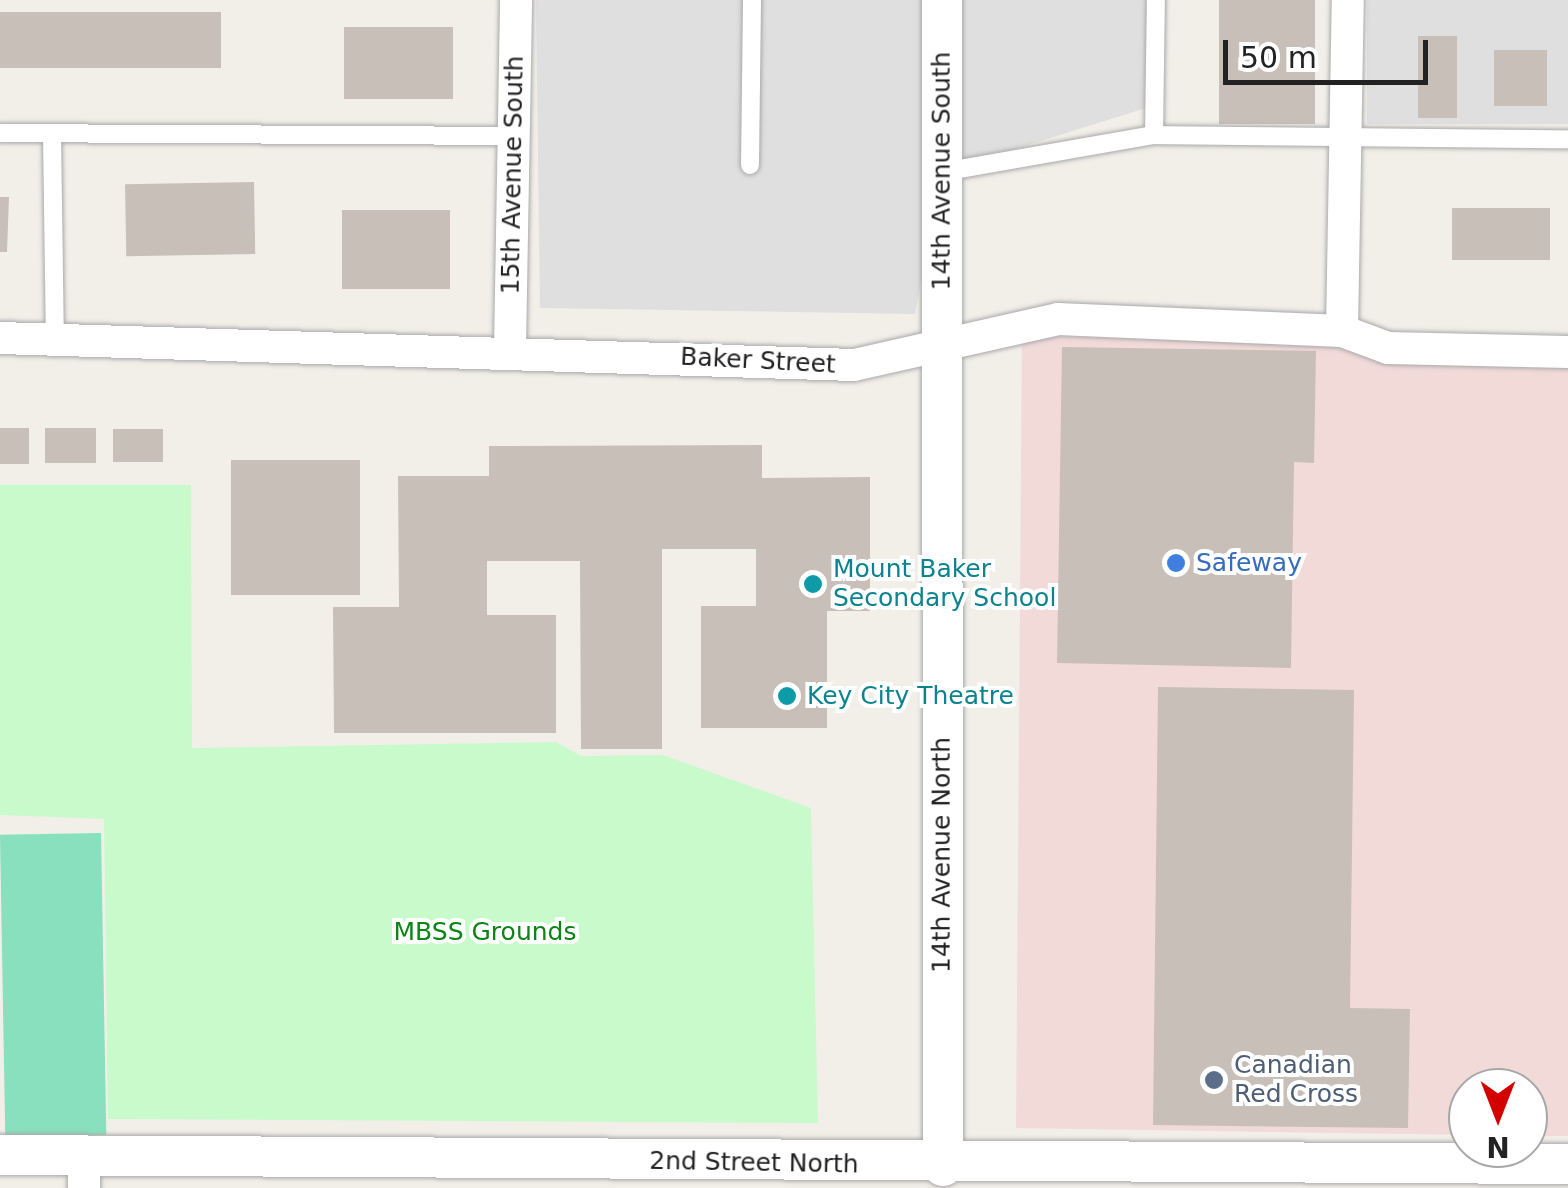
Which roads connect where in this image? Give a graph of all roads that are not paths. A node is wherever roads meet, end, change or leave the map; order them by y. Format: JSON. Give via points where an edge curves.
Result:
{"nodes":[{"id":1,"x":516,"y":0,"type":"edge"},
{"id":2,"x":752,"y":0,"type":"edge"},
{"id":3,"x":942,"y":0,"type":"edge"},
{"id":4,"x":1156,"y":0,"type":"edge"},
{"id":5,"x":1348,"y":0,"type":"edge"},
{"id":6,"x":0,"y":132,"type":"edge"},
{"id":7,"x":52,"y":133,"type":"junction"},
{"id":8,"x":1154,"y":135,"type":"junction"},
{"id":9,"x":514,"y":136,"type":"junction"},
{"id":10,"x":1346,"y":137,"type":"junction"},
{"id":11,"x":1568,"y":139,"type":"edge"},
{"id":12,"x":750,"y":164,"type":"dead end"},
{"id":13,"x":942,"y":172,"type":"junction"},
{"id":14,"x":1342,"y":331,"type":"junction"},
{"id":15,"x":0,"y":338,"type":"edge"},
{"id":16,"x":55,"y":339,"type":"junction"},
{"id":17,"x":941,"y":341,"type":"junction"},
{"id":18,"x":510,"y":349,"type":"junction"},
{"id":19,"x":1568,"y":352,"type":"edge"},
{"id":20,"x":0,"y":1156,"type":"edge"},
{"id":21,"x":1568,"y":1164,"type":"edge"},
{"id":22,"x":84,"y":1172,"type":"edge"},
{"id":23,"x":1308,"y":1176,"type":"edge"},
{"id":24,"x":943,"y":1177,"type":"edge"},
{"id":25,"x":1155,"y":1177,"type":"edge"}],
"edges":[{"from":1,"to":9,"type":"street","name":"15th Avenue South"},
{"from":2,"to":12,"type":"lane"},
{"from":3,"to":13,"type":"street","name":"14th Avenue South"},
{"from":4,"to":8,"type":"lane"},
{"from":5,"to":10,"type":"street"},
{"from":6,"to":7,"type":"lane"},
{"from":7,"to":9,"type":"lane"},
{"from":7,"to":16,"type":"lane"},
{"from":8,"to":10,"type":"lane"},
{"from":8,"to":13,"type":"lane"},
{"from":9,"to":18,"type":"street","name":"15th Avenue South"},
{"from":10,"to":11,"type":"lane"},
{"from":10,"to":14,"type":"street"},
{"from":13,"to":17,"type":"street","name":"14th Avenue South"},
{"from":14,"to":17,"type":"street","name":"Baker Street","via":[[1058,319]]},
{"from":14,"to":19,"type":"street","name":"Baker Street","via":[[1388,348]]},
{"from":15,"to":16,"type":"street","name":"Baker Street"},
{"from":16,"to":18,"type":"street","name":"Baker Street"},
{"from":17,"to":18,"type":"street","name":"Baker Street","via":[[854,365]]},
{"from":17,"to":24,"type":"street","name":"14th Avenue North"},
{"from":20,"to":22,"type":"street","name":"2nd Street North"},
{"from":21,"to":23,"type":"street","name":"2nd Street North"},
{"from":22,"to":24,"type":"street","name":"2nd Street North"},
{"from":23,"to":25,"type":"street","name":"2nd Street North"},
{"from":24,"to":25,"type":"street","name":"2nd Street North"}]}
